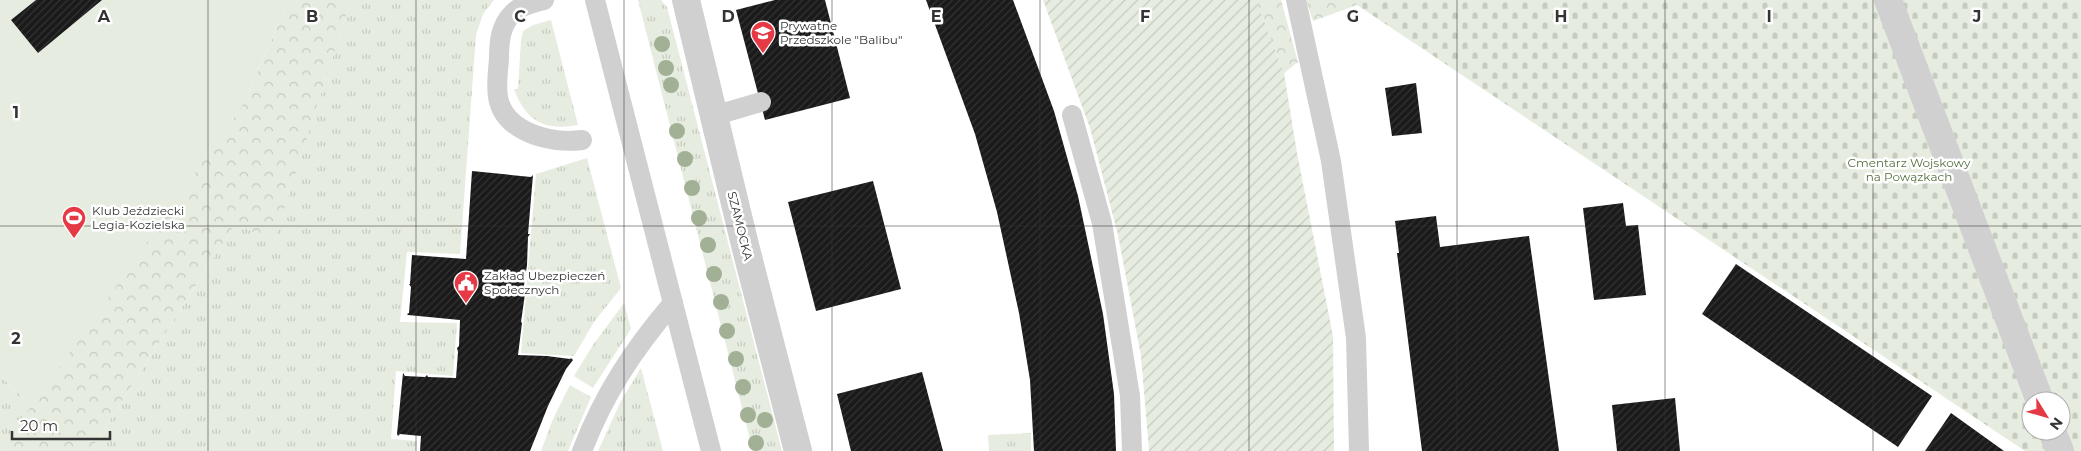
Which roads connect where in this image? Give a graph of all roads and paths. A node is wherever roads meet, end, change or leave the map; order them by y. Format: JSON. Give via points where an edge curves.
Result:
{"nodes":[{"id":1,"x":544,"y":0,"type":"edge"},
{"id":2,"x":595,"y":0,"type":"edge"},
{"id":3,"x":686,"y":0,"type":"edge"},
{"id":4,"x":1296,"y":0,"type":"edge"},
{"id":5,"x":1888,"y":0,"type":"edge"},
{"id":6,"x":760,"y":102,"type":"dead end"},
{"id":7,"x":1072,"y":115,"type":"dead end"},
{"id":8,"x":714,"y":116,"type":"junction"},
{"id":9,"x":582,"y":140,"type":"dead end"},
{"id":10,"x":673,"y":303,"type":"junction"},
{"id":11,"x":2036,"y":391,"type":"edge"},
{"id":12,"x":582,"y":451,"type":"edge"},
{"id":13,"x":711,"y":451,"type":"edge"},
{"id":14,"x":798,"y":451,"type":"edge"},
{"id":15,"x":1132,"y":451,"type":"edge"},
{"id":16,"x":1359,"y":451,"type":"edge"}],
"edges":[{"from":1,"to":9,"type":"lane","via":[[514,12],[502,29],[498,99],[509,119],[528,132],[551,140]]},
{"from":2,"to":10,"type":"lane"},
{"from":3,"to":8,"type":"street","name":"SZAMOCKA"},
{"from":4,"to":16,"type":"lane","via":[[1333,171],[1356,338]]},
{"from":5,"to":11,"type":"street"},
{"from":6,"to":8,"type":"lane"},
{"from":7,"to":15,"type":"lane","via":[[1102,223],[1130,396]]},
{"from":8,"to":14,"type":"street","name":"SZAMOCKA"},
{"from":10,"to":12,"type":"lane","via":[[645,337],[607,394]]},
{"from":10,"to":13,"type":"lane"}]}
